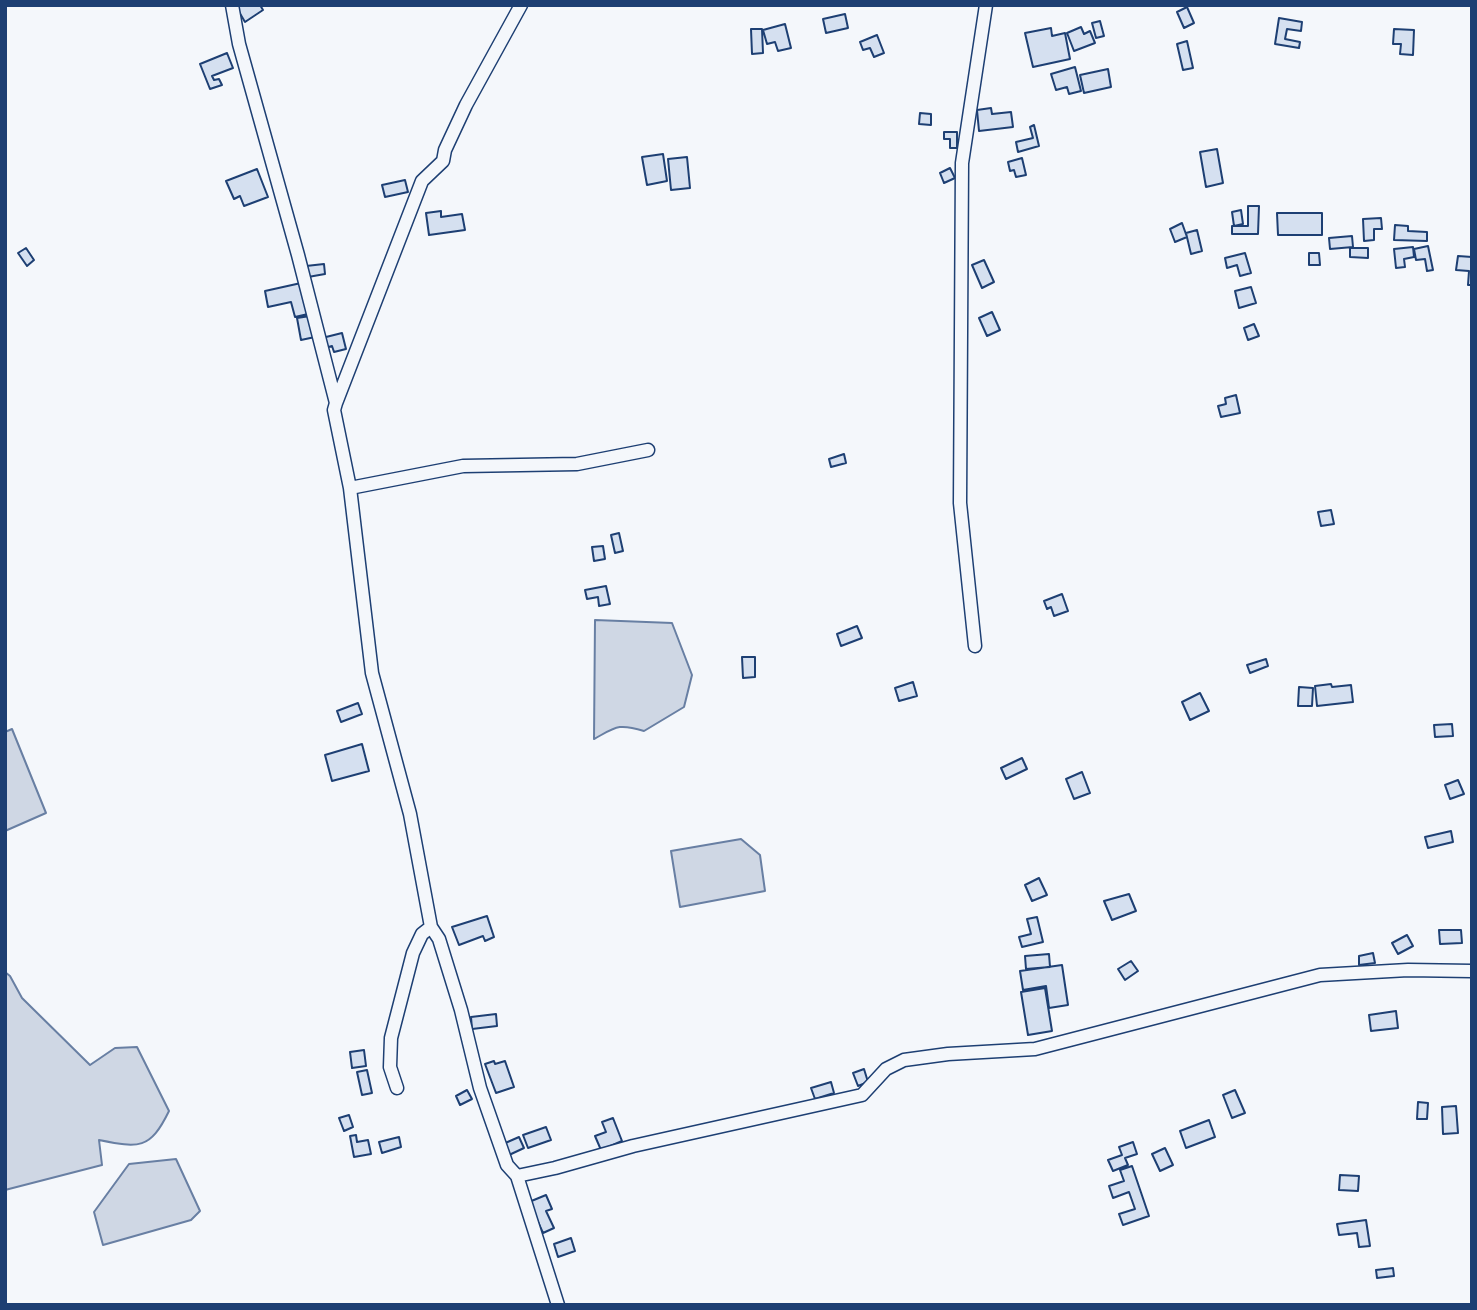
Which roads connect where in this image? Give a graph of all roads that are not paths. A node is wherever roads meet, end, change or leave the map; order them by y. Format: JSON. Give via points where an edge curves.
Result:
{"nodes":[{"id":1,"x":232,"y":5,"type":"edge"},
{"id":2,"x":521,"y":5,"type":"edge"},
{"id":3,"x":986,"y":5,"type":"edge"},
{"id":4,"x":336,"y":403,"type":"junction"},
{"id":5,"x":649,"y":450,"type":"dead end"},
{"id":6,"x":350,"y":488,"type":"junction"},
{"id":7,"x":975,"y":646,"type":"dead end"},
{"id":8,"x":431,"y":927,"type":"junction"},
{"id":9,"x":1472,"y":971,"type":"edge"},
{"id":10,"x":397,"y":1088,"type":"dead end"},
{"id":11,"x":517,"y":1176,"type":"junction"},
{"id":12,"x":558,"y":1305,"type":"edge"}],
"edges":[{"from":1,"to":4,"type":"street"},
{"from":2,"to":4,"type":"street","via":[[466,105],[443,160],[422,181]]},
{"from":3,"to":7,"type":"street","via":[[962,163],[960,503]]},
{"from":4,"to":6,"type":"street"},
{"from":5,"to":6,"type":"street","via":[[577,464],[463,466]]},
{"from":6,"to":8,"type":"street","via":[[372,673],[410,814]]},
{"from":8,"to":10,"type":"street","via":[[422,934],[413,954],[391,1038],[390,1067]]},
{"from":8,"to":11,"type":"street","via":[[461,1010],[480,1088],[507,1165]]},
{"from":9,"to":11,"type":"street","via":[[1320,975],[1035,1049],[904,1060],[887,1069],[862,1095]]},
{"from":11,"to":12,"type":"street"}]}
